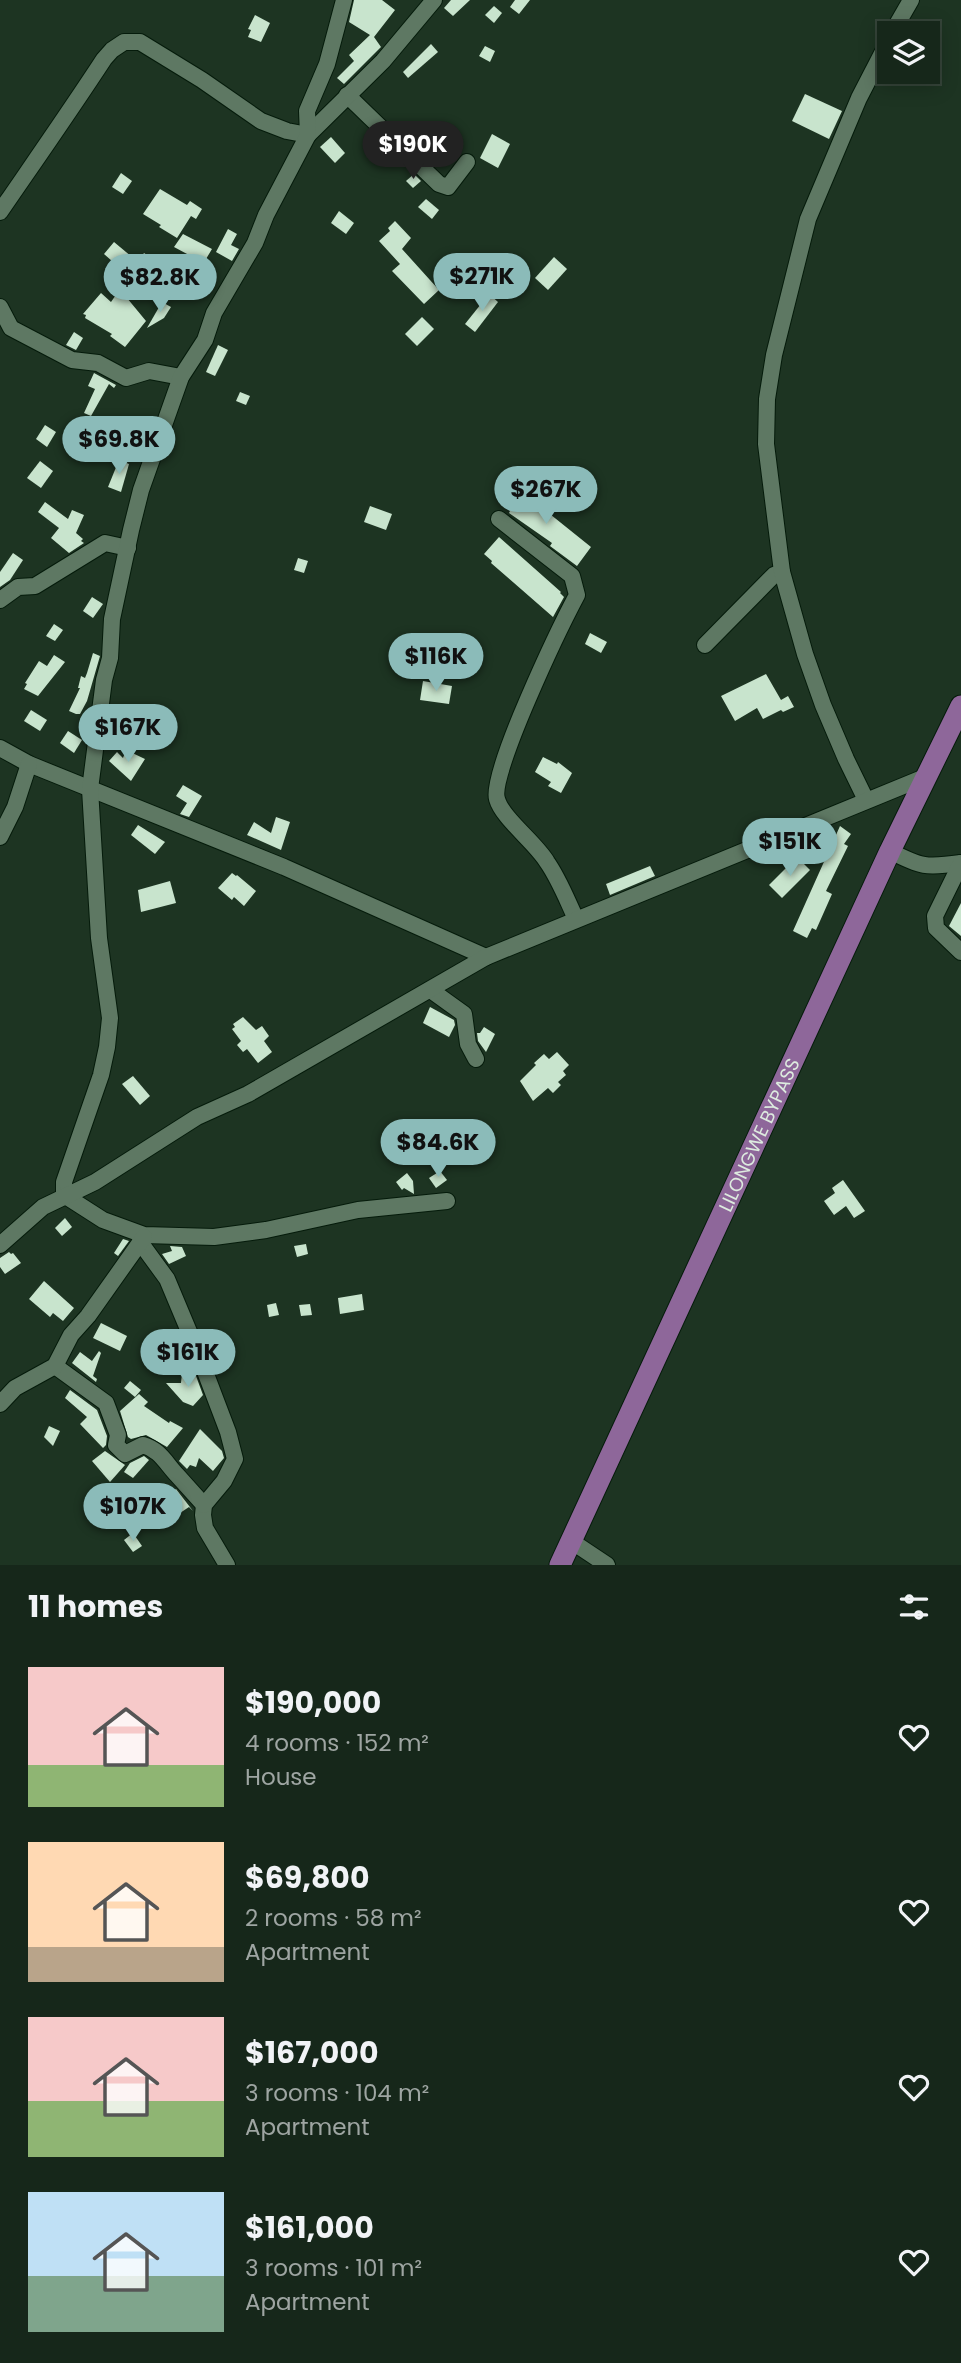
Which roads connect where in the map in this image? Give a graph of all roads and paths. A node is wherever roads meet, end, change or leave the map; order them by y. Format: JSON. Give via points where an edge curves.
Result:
{"nodes":[{"id":1,"x":344,"y":0,"type":"edge"},
{"id":2,"x":434,"y":0,"type":"edge"},
{"id":3,"x":911,"y":0,"type":"edge"},
{"id":4,"x":899,"y":21,"type":"edge"},
{"id":5,"x":877,"y":63,"type":"edge"},
{"id":6,"x":347,"y":96,"type":"junction"},
{"id":7,"x":308,"y":135,"type":"junction"},
{"id":8,"x":467,"y":162,"type":"dead end"},
{"id":9,"x":0,"y":212,"type":"edge"},
{"id":10,"x":0,"y":307,"type":"edge"},
{"id":11,"x":181,"y":377,"type":"junction"},
{"id":12,"x":499,"y":519,"type":"dead end"},
{"id":13,"x":128,"y":548,"type":"junction"},
{"id":14,"x":782,"y":572,"type":"junction"},
{"id":15,"x":0,"y":600,"type":"edge"},
{"id":16,"x":705,"y":645,"type":"dead end"},
{"id":17,"x":961,"y":706,"type":"edge"},
{"id":18,"x":951,"y":739,"type":"edge"},
{"id":19,"x":0,"y":748,"type":"edge"},
{"id":20,"x":29,"y":764,"type":"junction"},
{"id":21,"x":925,"y":777,"type":"junction"},
{"id":22,"x":90,"y":789,"type":"junction"},
{"id":23,"x":866,"y":800,"type":"junction"},
{"id":24,"x":0,"y":837,"type":"edge"},
{"id":25,"x":890,"y":851,"type":"junction"},
{"id":26,"x":961,"y":863,"type":"edge"},
{"id":27,"x":576,"y":919,"type":"junction"},
{"id":28,"x":961,"y":952,"type":"edge"},
{"id":29,"x":486,"y":957,"type":"junction"},
{"id":30,"x":432,"y":990,"type":"junction"},
{"id":31,"x":476,"y":1059,"type":"dead end"},
{"id":32,"x":64,"y":1195,"type":"junction"},
{"id":33,"x":447,"y":1201,"type":"dead end"},
{"id":34,"x":142,"y":1239,"type":"junction"},
{"id":35,"x":0,"y":1245,"type":"edge"},
{"id":36,"x":55,"y":1366,"type":"junction"},
{"id":37,"x":0,"y":1404,"type":"edge"},
{"id":38,"x":204,"y":1505,"type":"junction"},
{"id":39,"x":571,"y":1541,"type":"junction"},
{"id":40,"x":227,"y":1565,"type":"edge"},
{"id":41,"x":560,"y":1565,"type":"edge"},
{"id":42,"x":607,"y":1565,"type":"edge"}],
"edges":[{"from":1,"to":7,"type":"street","via":[[327,64],[307,111]]},
{"from":2,"to":6,"type":"street"},
{"from":3,"to":4,"type":"street"},
{"from":5,"to":14,"type":"street","via":[[815,197],[774,355],[766,443]]},
{"from":6,"to":7,"type":"street"},
{"from":6,"to":8,"type":"street","via":[[439,184],[448,187]]},
{"from":7,"to":9,"type":"street","via":[[261,121],[140,42],[124,42],[104,59]]},
{"from":7,"to":11,"type":"street","via":[[255,243],[214,313],[205,340]]},
{"from":10,"to":11,"type":"street","via":[[11,328],[72,360],[98,363],[126,378],[149,371]]},
{"from":11,"to":13,"type":"street","via":[[142,490]]},
{"from":12,"to":27,"type":"street","via":[[572,576],[576,595],[517,724],[495,791],[500,807],[547,861]]},
{"from":13,"to":15,"type":"street","via":[[104,543],[35,586],[18,587]]},
{"from":13,"to":22,"type":"street","via":[[113,619]]},
{"from":14,"to":16,"type":"street"},
{"from":14,"to":23,"type":"street","via":[[822,705]]},
{"from":17,"to":18,"type":"main road","name":"LILONGWE BYPASS"},
{"from":18,"to":21,"type":"main road","name":"LILONGWE BYPASS"},
{"from":19,"to":20,"type":"street"},
{"from":20,"to":22,"type":"street"},
{"from":20,"to":24,"type":"street"},
{"from":21,"to":23,"type":"street"},
{"from":21,"to":25,"type":"main road","name":"LILONGWE BYPASS"},
{"from":22,"to":29,"type":"street","via":[[284,867]]},
{"from":22,"to":32,"type":"street","via":[[99,938],[110,1018],[105,1060],[64,1182]]},
{"from":23,"to":27,"type":"street"},
{"from":25,"to":26,"type":"street","via":[[929,867]]},
{"from":25,"to":39,"type":"main road","name":"LILONGWE BYPASS"},
{"from":26,"to":28,"type":"street","via":[[935,916],[936,928]]},
{"from":27,"to":29,"type":"street"},
{"from":29,"to":30,"type":"street"},
{"from":30,"to":31,"type":"street","via":[[464,1014],[468,1044]]},
{"from":30,"to":32,"type":"street","via":[[248,1094],[197,1117],[95,1182]]},
{"from":32,"to":34,"type":"street"},
{"from":32,"to":35,"type":"street"},
{"from":33,"to":34,"type":"street","via":[[358,1210],[214,1237]]},
{"from":34,"to":36,"type":"street","via":[[71,1335]]},
{"from":34,"to":38,"type":"street","via":[[167,1279],[235,1459]]},
{"from":36,"to":37,"type":"street","via":[[15,1388]]},
{"from":36,"to":38,"type":"street","via":[[106,1403],[120,1450],[125,1454],[143,1446],[153,1448]]},
{"from":38,"to":40,"type":"street","via":[[205,1528]]},
{"from":39,"to":41,"type":"main road","name":"LILONGWE BYPASS"},
{"from":39,"to":42,"type":"street"}]}
